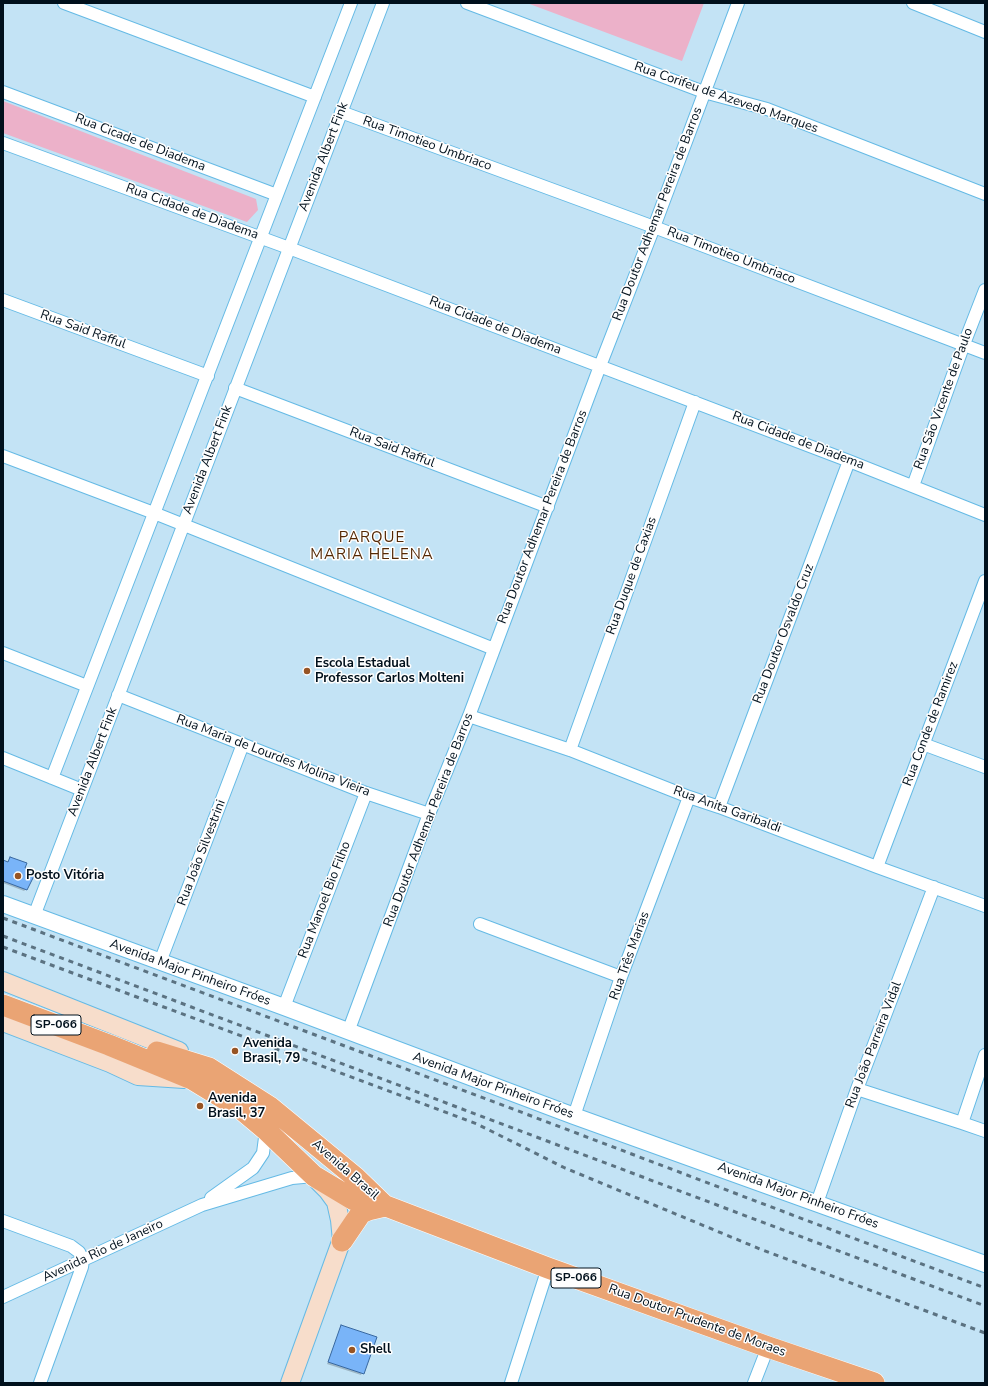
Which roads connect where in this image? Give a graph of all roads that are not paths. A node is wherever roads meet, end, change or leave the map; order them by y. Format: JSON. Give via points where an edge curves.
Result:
{"nodes":[{"id":1,"x":352,"y":3,"type":"edge"},
{"id":2,"x":383,"y":3,"type":"edge"},
{"id":3,"x":467,"y":3,"type":"edge"},
{"id":4,"x":738,"y":3,"type":"edge"},
{"id":5,"x":913,"y":3,"type":"edge"},
{"id":6,"x":67,"y":4,"type":"edge"},
{"id":7,"x":985,"y":32,"type":"edge"},
{"id":8,"x":3,"y":92,"type":"edge"},
{"id":9,"x":704,"y":92,"type":"junction"},
{"id":10,"x":315,"y":97,"type":"junction"},
{"id":11,"x":341,"y":112,"type":"junction"},
{"id":12,"x":3,"y":143,"type":"edge"},
{"id":13,"x":985,"y":194,"type":"edge"},
{"id":14,"x":277,"y":195,"type":"junction"},
{"id":15,"x":654,"y":227,"type":"junction"},
{"id":16,"x":262,"y":238,"type":"junction"},
{"id":17,"x":289,"y":248,"type":"junction"},
{"id":18,"x":985,"y":290,"type":"edge"},
{"id":19,"x":3,"y":300,"type":"edge"},
{"id":20,"x":964,"y":344,"type":"junction"},
{"id":21,"x":985,"y":353,"type":"edge"},
{"id":22,"x":600,"y":366,"type":"junction"},
{"id":23,"x":208,"y":376,"type":"junction"},
{"id":24,"x":235,"y":388,"type":"junction"},
{"id":25,"x":695,"y":402,"type":"junction"},
{"id":26,"x":3,"y":456,"type":"edge"},
{"id":27,"x":848,"y":460,"type":"junction"},
{"id":28,"x":913,"y":486,"type":"junction"},
{"id":29,"x":548,"y":507,"type":"junction"},
{"id":30,"x":154,"y":513,"type":"junction"},
{"id":31,"x":985,"y":515,"type":"edge"},
{"id":32,"x":183,"y":525,"type":"junction"},
{"id":33,"x":985,"y":581,"type":"edge"},
{"id":34,"x":494,"y":649,"type":"junction"},
{"id":35,"x":3,"y":653,"type":"edge"},
{"id":36,"x":87,"y":686,"type":"junction"},
{"id":37,"x":118,"y":695,"type":"junction"},
{"id":38,"x":469,"y":716,"type":"junction"},
{"id":39,"x":244,"y":744,"type":"junction"},
{"id":40,"x":923,"y":744,"type":"junction"},
{"id":41,"x":570,"y":750,"type":"junction"},
{"id":42,"x":3,"y":758,"type":"edge"},
{"id":43,"x":985,"y":767,"type":"edge"},
{"id":44,"x":52,"y":778,"type":"junction"},
{"id":45,"x":82,"y":790,"type":"junction"},
{"id":46,"x":366,"y":793,"type":"junction"},
{"id":47,"x":689,"y":797,"type":"junction"},
{"id":48,"x":719,"y":807,"type":"junction"},
{"id":49,"x":430,"y":814,"type":"junction"},
{"id":50,"x":877,"y":867,"type":"junction"},
{"id":51,"x":934,"y":887,"type":"junction"},
{"id":52,"x":3,"y":904,"type":"edge"},
{"id":53,"x":985,"y":906,"type":"edge"},
{"id":54,"x":34,"y":916,"type":"junction"},
{"id":55,"x":480,"y":924,"type":"dead end"},
{"id":56,"x":160,"y":962,"type":"junction"},
{"id":57,"x":621,"y":978,"type":"junction"},
{"id":58,"x":3,"y":981,"type":"edge"},
{"id":59,"x":3,"y":997,"type":"edge"},
{"id":60,"x":3,"y":1005,"type":"edge"},
{"id":61,"x":284,"y":1007,"type":"junction"},
{"id":62,"x":3,"y":1022,"type":"edge"},
{"id":63,"x":348,"y":1032,"type":"junction"},
{"id":64,"x":110,"y":1041,"type":"junction"},
{"id":65,"x":985,"y":1054,"type":"edge"},
{"id":66,"x":209,"y":1068,"type":"junction"},
{"id":67,"x":192,"y":1079,"type":"junction"},
{"id":68,"x":857,"y":1089,"type":"junction"},
{"id":69,"x":574,"y":1116,"type":"junction"},
{"id":70,"x":962,"y":1123,"type":"junction"},
{"id":71,"x":266,"y":1130,"type":"junction"},
{"id":72,"x":985,"y":1131,"type":"edge"},
{"id":73,"x":314,"y":1176,"type":"junction"},
{"id":74,"x":355,"y":1177,"type":"junction"},
{"id":75,"x":354,"y":1200,"type":"junction"},
{"id":76,"x":817,"y":1203,"type":"junction"},
{"id":77,"x":202,"y":1205,"type":"junction"},
{"id":78,"x":386,"y":1206,"type":"junction"},
{"id":79,"x":3,"y":1221,"type":"edge"},
{"id":80,"x":342,"y":1241,"type":"junction"},
{"id":81,"x":83,"y":1260,"type":"junction"},
{"id":82,"x":985,"y":1264,"type":"edge"},
{"id":83,"x":548,"y":1268,"type":"junction"},
{"id":84,"x":3,"y":1297,"type":"edge"},
{"id":85,"x":768,"y":1347,"type":"junction"},
{"id":86,"x":40,"y":1383,"type":"edge"},
{"id":87,"x":290,"y":1383,"type":"edge"},
{"id":88,"x":511,"y":1383,"type":"edge"},
{"id":89,"x":754,"y":1383,"type":"edge"},
{"id":90,"x":874,"y":1383,"type":"edge"}],
"edges":[{"from":1,"to":10,"type":"street"},
{"from":2,"to":11,"type":"street","name":"Avenida Albert Fink"},
{"from":3,"to":9,"type":"street","name":"Rua Corifeu de Azevedo Marques"},
{"from":4,"to":9,"type":"street","name":"Rua Doutor Adhemar Pereira de Barros"},
{"from":5,"to":7,"type":"street"},
{"from":6,"to":10,"type":"street"},
{"from":8,"to":14,"type":"street","name":"Rua Cicade de Diadema"},
{"from":9,"to":13,"type":"street","name":"Rua Corifeu de Azevedo Marques","via":[[767,109]]},
{"from":9,"to":15,"type":"street","name":"Rua Doutor Adhemar Pereira de Barros"},
{"from":10,"to":14,"type":"street"},
{"from":11,"to":15,"type":"street","name":"Rua Timotieo Umbriaco"},
{"from":11,"to":17,"type":"street","name":"Avenida Albert Fink"},
{"from":12,"to":16,"type":"street","name":"Rua Cidade de Diadema"},
{"from":14,"to":16,"type":"street"},
{"from":15,"to":20,"type":"street","name":"Rua Timotieo Umbriaco"},
{"from":15,"to":22,"type":"street","name":"Rua Doutor Adhemar Pereira de Barros"},
{"from":16,"to":17,"type":"street","name":"Rua Cidade de Diadema"},
{"from":16,"to":23,"type":"street"},
{"from":17,"to":22,"type":"street","name":"Rua Cidade de Diadema"},
{"from":17,"to":24,"type":"street","name":"Avenida Albert Fink"},
{"from":18,"to":20,"type":"street","name":"Rua São Vicente de Paulo"},
{"from":19,"to":23,"type":"street","name":"Rua Said Rafful"},
{"from":20,"to":21,"type":"street","name":"Rua Timotieo Umbriaco"},
{"from":20,"to":28,"type":"street","name":"Rua São Vicente de Paulo"},
{"from":22,"to":25,"type":"street","name":"Rua Cidade de Diadema"},
{"from":22,"to":29,"type":"street","name":"Rua Doutor Adhemar Pereira de Barros"},
{"from":23,"to":30,"type":"street"},
{"from":24,"to":29,"type":"street","name":"Rua Said Rafful"},
{"from":24,"to":32,"type":"street","name":"Avenida Albert Fink"},
{"from":25,"to":27,"type":"street","name":"Rua Cidade de Diadema"},
{"from":25,"to":41,"type":"street","name":"Rua Duque de Caxias"},
{"from":26,"to":30,"type":"street"},
{"from":27,"to":28,"type":"street","name":"Rua Cidade de Diadema"},
{"from":27,"to":48,"type":"street","name":"Rua Doutor Osvaldo Cruz"},
{"from":28,"to":31,"type":"street","name":"Rua Cidade de Diadema"},
{"from":29,"to":34,"type":"street","name":"Rua Doutor Adhemar Pereira de Barros"},
{"from":30,"to":32,"type":"street"},
{"from":30,"to":36,"type":"street"},
{"from":32,"to":34,"type":"street"},
{"from":32,"to":37,"type":"street","name":"Avenida Albert Fink"},
{"from":33,"to":40,"type":"street","name":"Rua Conde de Ramirez"},
{"from":34,"to":38,"type":"street","name":"Rua Doutor Adhemar Pereira de Barros"},
{"from":35,"to":36,"type":"street"},
{"from":36,"to":44,"type":"street"},
{"from":37,"to":39,"type":"street","name":"Rua Maria de Lourdes Molina Vieira"},
{"from":37,"to":45,"type":"street","name":"Avenida Albert Fink"},
{"from":38,"to":41,"type":"street","name":"Rua Anita Garibaldi"},
{"from":38,"to":49,"type":"street","name":"Rua Doutor Adhemar Pereira de Barros"},
{"from":39,"to":46,"type":"street","name":"Rua Maria de Lourdes Molina Vieira"},
{"from":39,"to":56,"type":"street","name":"Rua João Silvestrini"},
{"from":40,"to":43,"type":"street"},
{"from":40,"to":50,"type":"street","name":"Rua Conde de Ramirez"},
{"from":41,"to":47,"type":"street","name":"Rua Anita Garibaldi"},
{"from":42,"to":44,"type":"street"},
{"from":44,"to":45,"type":"street"},
{"from":45,"to":54,"type":"street","name":"Avenida Albert Fink"},
{"from":46,"to":49,"type":"street","name":"Rua Maria de Lourdes Molina Vieira"},
{"from":46,"to":61,"type":"street","name":"Rua Manoel Bio Filho"},
{"from":47,"to":48,"type":"street","name":"Rua Anita Garibaldi"},
{"from":47,"to":57,"type":"street","name":"Rua Três Marias"},
{"from":48,"to":50,"type":"street","name":"Rua Anita Garibaldi"},
{"from":49,"to":63,"type":"street","name":"Rua Doutor Adhemar Pereira de Barros"},
{"from":50,"to":51,"type":"street","name":"Rua Anita Garibaldi"},
{"from":51,"to":53,"type":"street","name":"Rua Anita Garibaldi"},
{"from":51,"to":68,"type":"street","name":"Rua João Parreira Vidal"},
{"from":52,"to":54,"type":"street","name":"Avenida Major Pinheiro Fróes"},
{"from":54,"to":56,"type":"street","name":"Avenida Major Pinheiro Fróes"},
{"from":55,"to":57,"type":"street"},
{"from":56,"to":61,"type":"street","name":"Avenida Major Pinheiro Fróes"},
{"from":57,"to":69,"type":"street","name":"Rua Três Marias"},
{"from":58,"to":66,"type":"main road","name":"Avenida Brasil","via":[[191,1056]]},
{"from":59,"to":64,"type":"highway"},
{"from":60,"to":64,"type":"highway","number":"SP-066"},
{"from":61,"to":63,"type":"street","name":"Avenida Major Pinheiro Fróes"},
{"from":62,"to":67,"type":"main road","name":"Avenida Brasil","via":[[138,1076]]},
{"from":63,"to":69,"type":"street","name":"Avenida Major Pinheiro Fróes"},
{"from":64,"to":66,"type":"highway","name":"Avenida Brasil"},
{"from":64,"to":67,"type":"highway","name":"Avenida Brasil","number":"SP-066"},
{"from":65,"to":70,"type":"street"},
{"from":66,"to":74,"type":"highway","name":"Avenida Brasil","via":[[270,1107]]},
{"from":67,"to":71,"type":"highway","name":"Avenida Brasil","number":"SP-066","via":[[241,1109]]},
{"from":68,"to":70,"type":"street"},
{"from":68,"to":76,"type":"street","name":"Rua João Parreira Vidal"},
{"from":69,"to":76,"type":"street","name":"Avenida Major Pinheiro Fróes"},
{"from":70,"to":72,"type":"street"},
{"from":71,"to":73,"type":"highway","name":"Avenida Brasil","number":"SP-066"},
{"from":71,"to":77,"type":"street","name":"Avenida Rio de Janeiro","via":[[263,1153],[253,1168]]},
{"from":73,"to":75,"type":"highway","name":"Avenida Brasil","number":"SP-066"},
{"from":73,"to":77,"type":"street","name":"Avenida Rio de Janeiro","via":[[292,1178]]},
{"from":73,"to":80,"type":"main road","via":[[336,1202]]},
{"from":74,"to":75,"type":"highway"},
{"from":74,"to":78,"type":"highway","name":"Avenida Brasil"},
{"from":75,"to":78,"type":"highway","name":"Avenida Brasil","number":"SP-066"},
{"from":75,"to":80,"type":"main road"},
{"from":76,"to":82,"type":"street","name":"Avenida Major Pinheiro Fróes"},
{"from":77,"to":81,"type":"street","name":"Avenida Rio de Janeiro"},
{"from":78,"to":80,"type":"highway","via":[[361,1213]]},
{"from":78,"to":83,"type":"highway","name":"Rua Doutor Prudente de Moraes","number":"SP-066"},
{"from":79,"to":81,"type":"street","via":[[71,1246],[79,1252]]},
{"from":80,"to":87,"type":"main road"},
{"from":81,"to":84,"type":"street","name":"Avenida Rio de Janeiro"},
{"from":81,"to":86,"type":"street"},
{"from":83,"to":85,"type":"highway","name":"Rua Doutor Prudente de Moraes","number":"SP-066"},
{"from":83,"to":88,"type":"street"},
{"from":85,"to":89,"type":"street"},
{"from":85,"to":90,"type":"highway","name":"Rua Doutor Prudente de Moraes","number":"SP-066"}]}
